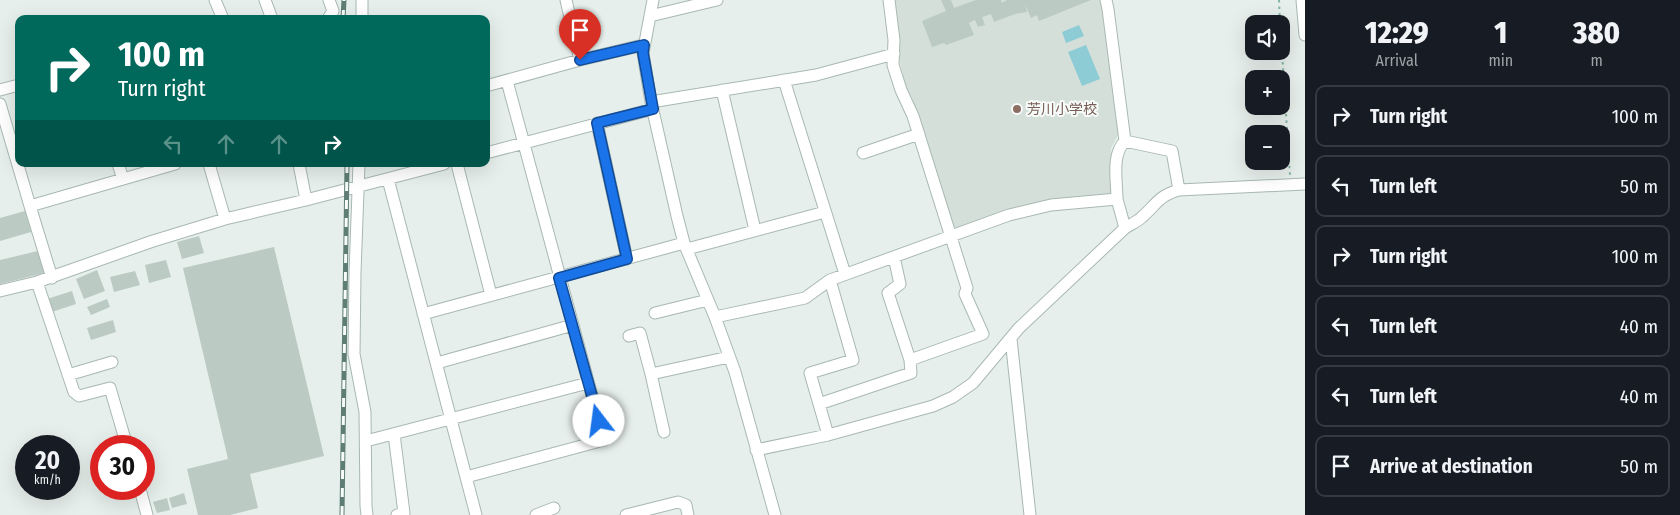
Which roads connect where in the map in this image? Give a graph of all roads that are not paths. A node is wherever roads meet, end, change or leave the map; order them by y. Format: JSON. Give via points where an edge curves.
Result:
{"nodes":[{"id":1,"x":215,"y":0,"type":"edge"},
{"id":2,"x":265,"y":0,"type":"edge"},
{"id":3,"x":329,"y":0,"type":"edge"},
{"id":4,"x":362,"y":0,"type":"edge"},
{"id":5,"x":566,"y":0,"type":"edge"},
{"id":6,"x":654,"y":0,"type":"edge"},
{"id":7,"x":717,"y":0,"type":"edge"},
{"id":8,"x":889,"y":0,"type":"edge"},
{"id":9,"x":1106,"y":0,"type":"edge"},
{"id":10,"x":1302,"y":0,"type":"edge"},
{"id":11,"x":221,"y":15,"type":"edge"},
{"id":12,"x":271,"y":15,"type":"edge"},
{"id":13,"x":330,"y":15,"type":"edge"},
{"id":14,"x":362,"y":15,"type":"edge"},
{"id":15,"x":650,"y":16,"type":"junction"},
{"id":16,"x":1305,"y":35,"type":"edge"},
{"id":17,"x":644,"y":45,"type":"junction"},
{"id":18,"x":894,"y":54,"type":"junction"},
{"id":19,"x":580,"y":60,"type":"junction"},
{"id":20,"x":507,"y":80,"type":"junction"},
{"id":21,"x":784,"y":80,"type":"junction"},
{"id":22,"x":490,"y":85,"type":"edge"},
{"id":23,"x":15,"y":86,"type":"edge"},
{"id":24,"x":0,"y":90,"type":"edge"},
{"id":25,"x":722,"y":90,"type":"junction"},
{"id":26,"x":0,"y":104,"type":"edge"},
{"id":27,"x":652,"y":106,"type":"junction"},
{"id":28,"x":597,"y":123,"type":"junction"},
{"id":29,"x":919,"y":134,"type":"junction"},
{"id":30,"x":1125,"y":141,"type":"junction"},
{"id":31,"x":523,"y":143,"type":"junction"},
{"id":32,"x":490,"y":152,"type":"edge"},
{"id":33,"x":863,"y":153,"type":"dead end"},
{"id":34,"x":15,"y":155,"type":"edge"},
{"id":35,"x":19,"y":167,"type":"edge"},
{"id":36,"x":119,"y":167,"type":"edge"},
{"id":37,"x":165,"y":167,"type":"edge"},
{"id":38,"x":210,"y":167,"type":"edge"},
{"id":39,"x":300,"y":167,"type":"edge"},
{"id":40,"x":359,"y":167,"type":"edge"},
{"id":41,"x":433,"y":167,"type":"edge"},
{"id":42,"x":458,"y":167,"type":"edge"},
{"id":43,"x":123,"y":179,"type":"junction"},
{"id":44,"x":388,"y":179,"type":"junction"},
{"id":45,"x":1305,"y":184,"type":"edge"},
{"id":46,"x":359,"y":187,"type":"junction"},
{"id":47,"x":1180,"y":190,"type":"junction"},
{"id":48,"x":1117,"y":199,"type":"junction"},
{"id":49,"x":306,"y":200,"type":"junction"},
{"id":50,"x":30,"y":206,"type":"junction"},
{"id":51,"x":824,"y":212,"type":"junction"},
{"id":52,"x":225,"y":219,"type":"junction"},
{"id":53,"x":1125,"y":228,"type":"junction"},
{"id":54,"x":755,"y":230,"type":"junction"},
{"id":55,"x":950,"y":235,"type":"junction"},
{"id":56,"x":686,"y":246,"type":"junction"},
{"id":57,"x":894,"y":257,"type":"junction"},
{"id":58,"x":627,"y":259,"type":"junction"},
{"id":59,"x":845,"y":274,"type":"junction"},
{"id":60,"x":52,"y":278,"type":"junction"},
{"id":61,"x":559,"y":278,"type":"junction"},
{"id":62,"x":830,"y":280,"type":"junction"},
{"id":63,"x":37,"y":282,"type":"junction"},
{"id":64,"x":0,"y":291,"type":"edge"},
{"id":65,"x":490,"y":295,"type":"junction"},
{"id":66,"x":708,"y":300,"type":"junction"},
{"id":67,"x":655,"y":313,"type":"dead end"},
{"id":68,"x":424,"y":314,"type":"junction"},
{"id":69,"x":715,"y":317,"type":"junction"},
{"id":70,"x":573,"y":325,"type":"junction"},
{"id":71,"x":629,"y":336,"type":"dead end"},
{"id":72,"x":1011,"y":339,"type":"junction"},
{"id":73,"x":729,"y":357,"type":"junction"},
{"id":74,"x":910,"y":360,"type":"junction"},
{"id":75,"x":112,"y":362,"type":"dead end"},
{"id":76,"x":437,"y":364,"type":"junction"},
{"id":77,"x":68,"y":374,"type":"junction"},
{"id":78,"x":651,"y":374,"type":"junction"},
{"id":79,"x":588,"y":383,"type":"junction"},
{"id":80,"x":819,"y":404,"type":"junction"},
{"id":81,"x":451,"y":420,"type":"junction"},
{"id":82,"x":664,"y":432,"type":"dead end"},
{"id":83,"x":394,"y":434,"type":"junction"},
{"id":84,"x":124,"y":435,"type":"edge"},
{"id":85,"x":828,"y":435,"type":"junction"},
{"id":86,"x":366,"y":441,"type":"junction"},
{"id":87,"x":756,"y":450,"type":"junction"},
{"id":88,"x":466,"y":478,"type":"junction"},
{"id":89,"x":143,"y":500,"type":"edge"},
{"id":90,"x":554,"y":508,"type":"dead end"},
{"id":91,"x":148,"y":515,"type":"edge"},
{"id":92,"x":367,"y":515,"type":"edge"},
{"id":93,"x":397,"y":515,"type":"edge"},
{"id":94,"x":476,"y":515,"type":"edge"},
{"id":95,"x":536,"y":515,"type":"edge"},
{"id":96,"x":626,"y":515,"type":"edge"},
{"id":97,"x":688,"y":515,"type":"edge"},
{"id":98,"x":775,"y":515,"type":"edge"},
{"id":99,"x":1030,"y":515,"type":"edge"}],
"edges":[{"from":1,"to":11,"type":"street"},
{"from":2,"to":12,"type":"street"},
{"from":3,"to":13,"type":"street","via":[[333,11]]},
{"from":4,"to":14,"type":"street"},
{"from":5,"to":19,"type":"street"},
{"from":6,"to":15,"type":"street"},
{"from":7,"to":15,"type":"street"},
{"from":8,"to":18,"type":"street"},
{"from":9,"to":30,"type":"street"},
{"from":10,"to":16,"type":"street"},
{"from":15,"to":17,"type":"street"},
{"from":17,"to":19,"type":"street"},
{"from":17,"to":27,"type":"street"},
{"from":18,"to":21,"type":"street"},
{"from":18,"to":29,"type":"street","via":[[893,65]]},
{"from":19,"to":20,"type":"street"},
{"from":20,"to":22,"type":"street"},
{"from":20,"to":31,"type":"street"},
{"from":21,"to":25,"type":"street"},
{"from":21,"to":51,"type":"street"},
{"from":23,"to":24,"type":"street"},
{"from":25,"to":27,"type":"street"},
{"from":25,"to":54,"type":"street"},
{"from":26,"to":34,"type":"street"},
{"from":27,"to":28,"type":"street"},
{"from":27,"to":56,"type":"street"},
{"from":28,"to":31,"type":"street"},
{"from":28,"to":58,"type":"street"},
{"from":29,"to":33,"type":"street"},
{"from":29,"to":55,"type":"street"},
{"from":30,"to":47,"type":"street","via":[[1172,151]]},
{"from":30,"to":48,"type":"street","via":[[1119,147],[1116,160]]},
{"from":31,"to":32,"type":"street"},
{"from":31,"to":61,"type":"street"},
{"from":35,"to":50,"type":"street"},
{"from":36,"to":43,"type":"street"},
{"from":37,"to":43,"type":"street"},
{"from":38,"to":52,"type":"street"},
{"from":39,"to":49,"type":"street"},
{"from":40,"to":46,"type":"street"},
{"from":41,"to":44,"type":"street"},
{"from":42,"to":65,"type":"street"},
{"from":43,"to":50,"type":"street"},
{"from":44,"to":46,"type":"street"},
{"from":44,"to":68,"type":"street"},
{"from":45,"to":47,"type":"street"},
{"from":46,"to":49,"type":"street"},
{"from":46,"to":86,"type":"street","via":[[354,354],[365,412]]},
{"from":47,"to":53,"type":"street","via":[[1169,192]]},
{"from":48,"to":53,"type":"street"},
{"from":48,"to":55,"type":"street","via":[[1051,205]]},
{"from":49,"to":52,"type":"street"},
{"from":50,"to":60,"type":"street"},
{"from":51,"to":54,"type":"street"},
{"from":51,"to":59,"type":"street"},
{"from":52,"to":60,"type":"street"},
{"from":53,"to":72,"type":"street"},
{"from":54,"to":56,"type":"street"},
{"from":55,"to":57,"type":"street"},
{"from":55,"to":74,"type":"street","via":[[967,288],[964,294],[983,334]]},
{"from":56,"to":58,"type":"street"},
{"from":56,"to":66,"type":"street"},
{"from":57,"to":59,"type":"street"},
{"from":57,"to":74,"type":"street","via":[[900,284],[888,293]]},
{"from":58,"to":61,"type":"street"},
{"from":59,"to":62,"type":"street"},
{"from":60,"to":63,"type":"street"},
{"from":61,"to":65,"type":"street"},
{"from":61,"to":70,"type":"street"},
{"from":62,"to":69,"type":"street","via":[[804,298]]},
{"from":62,"to":80,"type":"street","via":[[853,360],[810,373]]},
{"from":63,"to":64,"type":"street"},
{"from":63,"to":77,"type":"street"},
{"from":65,"to":68,"type":"street"},
{"from":66,"to":67,"type":"street"},
{"from":66,"to":69,"type":"street"},
{"from":68,"to":76,"type":"street"},
{"from":69,"to":73,"type":"street"},
{"from":70,"to":76,"type":"street"},
{"from":70,"to":79,"type":"street"},
{"from":71,"to":78,"type":"street","via":[[640,333]]},
{"from":72,"to":85,"type":"street","via":[[973,383],[953,397],[933,406]]},
{"from":72,"to":99,"type":"street"},
{"from":73,"to":78,"type":"street"},
{"from":73,"to":87,"type":"street"},
{"from":74,"to":80,"type":"street","via":[[911,373]]},
{"from":75,"to":77,"type":"street"},
{"from":76,"to":81,"type":"street"},
{"from":77,"to":84,"type":"street","via":[[74,392],[79,396],[110,388]]},
{"from":78,"to":82,"type":"street"},
{"from":79,"to":81,"type":"street"},
{"from":79,"to":88,"type":"street","via":[[604,440]]},
{"from":80,"to":85,"type":"street"},
{"from":81,"to":83,"type":"street"},
{"from":81,"to":88,"type":"street"},
{"from":83,"to":86,"type":"street"},
{"from":83,"to":93,"type":"street","via":[[404,513]]},
{"from":85,"to":87,"type":"street"},
{"from":86,"to":92,"type":"street"},
{"from":87,"to":98,"type":"street"},
{"from":88,"to":94,"type":"street"},
{"from":89,"to":91,"type":"street"},
{"from":90,"to":95,"type":"street"},
{"from":96,"to":97,"type":"street","via":[[678,502],[686,505]]}]}
